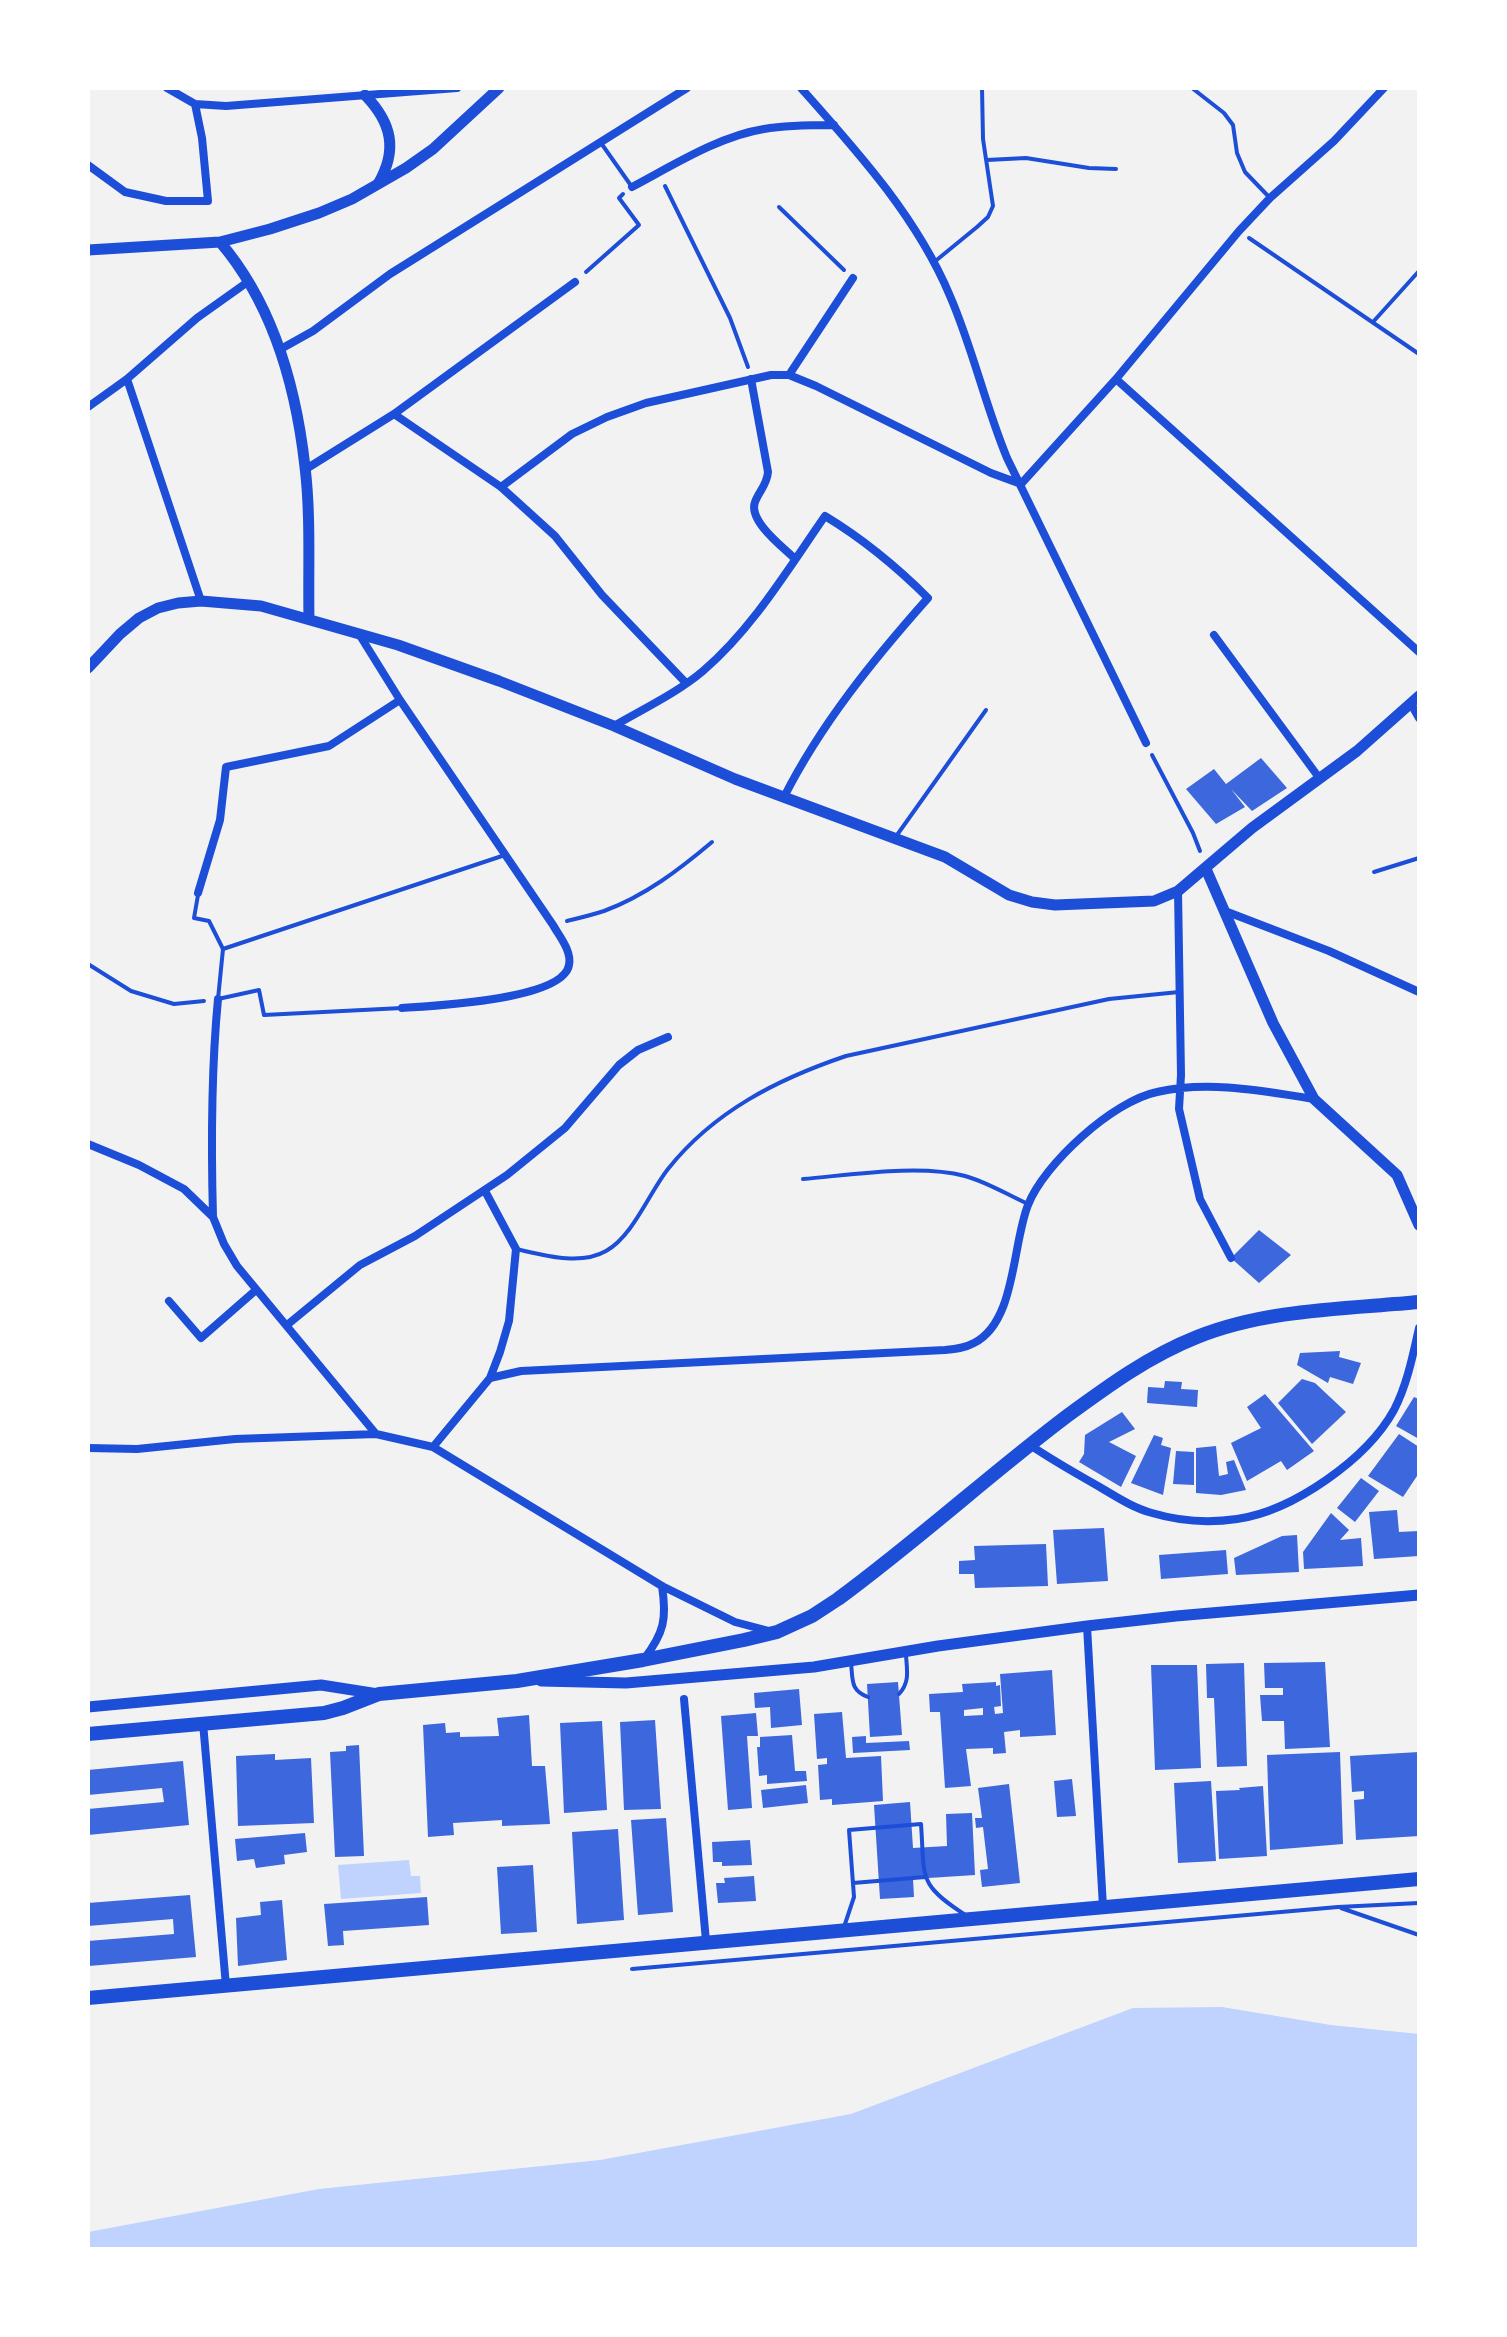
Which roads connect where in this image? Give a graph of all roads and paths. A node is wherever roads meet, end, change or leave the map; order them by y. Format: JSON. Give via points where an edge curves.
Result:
{"nodes":[{"id":1,"x":167,"y":88,"type":"edge"},
{"id":2,"x":457,"y":88,"type":"edge"},
{"id":3,"x":499,"y":88,"type":"edge"},
{"id":4,"x":687,"y":88,"type":"edge"},
{"id":5,"x":801,"y":88,"type":"edge"},
{"id":6,"x":982,"y":88,"type":"edge"},
{"id":7,"x":1192,"y":88,"type":"edge"},
{"id":8,"x":1384,"y":88,"type":"edge"},
{"id":9,"x":365,"y":95,"type":"junction"},
{"id":10,"x":195,"y":104,"type":"junction"},
{"id":11,"x":834,"y":125,"type":"junction"},
{"id":12,"x":601,"y":142,"type":"junction"},
{"id":13,"x":986,"y":160,"type":"junction"},
{"id":14,"x":88,"y":165,"type":"edge"},
{"id":15,"x":1116,"y":169,"type":"dead end"},
{"id":16,"x":658,"y":173,"type":"junction"},
{"id":17,"x":378,"y":184,"type":"junction"},
{"id":18,"x":632,"y":187,"type":"junction"},
{"id":19,"x":1270,"y":198,"type":"junction"},
{"id":20,"x":779,"y":207,"type":"dead end"},
{"id":21,"x":1239,"y":231,"type":"junction"},
{"id":22,"x":220,"y":242,"type":"junction"},
{"id":23,"x":88,"y":250,"type":"edge"},
{"id":24,"x":933,"y":263,"type":"junction"},
{"id":25,"x":1419,"y":271,"type":"edge"},
{"id":26,"x":853,"y":278,"type":"joint"},
{"id":27,"x":249,"y":281,"type":"junction"},
{"id":28,"x":575,"y":282,"type":"joint"},
{"id":29,"x":1373,"y":322,"type":"junction"},
{"id":30,"x":279,"y":350,"type":"junction"},
{"id":31,"x":1419,"y":354,"type":"edge"},
{"id":32,"x":789,"y":375,"type":"junction"},
{"id":33,"x":127,"y":379,"type":"junction"},
{"id":34,"x":751,"y":379,"type":"junction"},
{"id":35,"x":1116,"y":379,"type":"junction"},
{"id":36,"x":88,"y":407,"type":"edge"},
{"id":37,"x":394,"y":414,"type":"junction"},
{"id":38,"x":306,"y":469,"type":"junction"},
{"id":39,"x":1021,"y":484,"type":"junction"},
{"id":40,"x":501,"y":487,"type":"junction"},
{"id":41,"x":795,"y":559,"type":"junction"},
{"id":42,"x":201,"y":601,"type":"junction"},
{"id":43,"x":309,"y":619,"type":"junction"},
{"id":44,"x":359,"y":634,"type":"junction"},
{"id":45,"x":1214,"y":635,"type":"dead end"},
{"id":46,"x":1419,"y":652,"type":"edge"},
{"id":47,"x":88,"y":668,"type":"edge"},
{"id":48,"x":686,"y":683,"type":"junction"},
{"id":49,"x":400,"y":700,"type":"junction"},
{"id":50,"x":1415,"y":700,"type":"edge"},
{"id":51,"x":986,"y":710,"type":"dead end"},
{"id":52,"x":1419,"y":718,"type":"edge"},
{"id":53,"x":614,"y":726,"type":"junction"},
{"id":54,"x":1146,"y":743,"type":"joint"},
{"id":55,"x":1320,"y":779,"type":"junction"},
{"id":56,"x":784,"y":797,"type":"junction"},
{"id":57,"x":895,"y":838,"type":"junction"},
{"id":58,"x":712,"y":842,"type":"dead end"},
{"id":59,"x":505,"y":855,"type":"junction"},
{"id":60,"x":1419,"y":858,"type":"edge"},
{"id":61,"x":1206,"y":869,"type":"junction"},
{"id":62,"x":1374,"y":872,"type":"dead end"},
{"id":63,"x":1178,"y":891,"type":"junction"},
{"id":64,"x":198,"y":893,"type":"joint"},
{"id":65,"x":1225,"y":911,"type":"junction"},
{"id":66,"x":553,"y":925,"type":"junction"},
{"id":67,"x":223,"y":949,"type":"junction"},
{"id":68,"x":88,"y":964,"type":"edge"},
{"id":69,"x":1179,"y":992,"type":"junction"},
{"id":70,"x":1419,"y":992,"type":"edge"},
{"id":71,"x":218,"y":999,"type":"junction"},
{"id":72,"x":402,"y":1008,"type":"joint"},
{"id":73,"x":668,"y":1037,"type":"dead end"},
{"id":74,"x":1180,"y":1088,"type":"junction"},
{"id":75,"x":1314,"y":1099,"type":"junction"},
{"id":76,"x":88,"y":1144,"type":"edge"},
{"id":77,"x":803,"y":1179,"type":"dead end"},
{"id":78,"x":485,"y":1191,"type":"junction"},
{"id":79,"x":1028,"y":1204,"type":"junction"},
{"id":80,"x":213,"y":1217,"type":"junction"},
{"id":81,"x":1419,"y":1225,"type":"edge"},
{"id":82,"x":516,"y":1249,"type":"junction"},
{"id":83,"x":1231,"y":1258,"type":"dead end"},
{"id":84,"x":256,"y":1290,"type":"junction"},
{"id":85,"x":169,"y":1301,"type":"dead end"},
{"id":86,"x":1419,"y":1302,"type":"edge"},
{"id":87,"x":287,"y":1325,"type":"junction"},
{"id":88,"x":1419,"y":1328,"type":"edge"},
{"id":89,"x":490,"y":1378,"type":"junction"},
{"id":90,"x":376,"y":1434,"type":"junction"},
{"id":91,"x":1030,"y":1445,"type":"junction"},
{"id":92,"x":433,"y":1447,"type":"junction"},
{"id":93,"x":88,"y":1448,"type":"edge"},
{"id":94,"x":662,"y":1586,"type":"junction"},
{"id":95,"x":1419,"y":1595,"type":"edge"},
{"id":96,"x":1087,"y":1626,"type":"junction"},
{"id":97,"x":777,"y":1632,"type":"junction"},
{"id":98,"x":905,"y":1652,"type":"junction"},
{"id":99,"x":643,"y":1660,"type":"junction"},
{"id":100,"x":851,"y":1661,"type":"junction"},
{"id":101,"x":517,"y":1681,"type":"junction"},
{"id":102,"x":379,"y":1694,"type":"junction"},
{"id":103,"x":899,"y":1694,"type":"dead end"},
{"id":104,"x":868,"y":1697,"type":"dead end"},
{"id":105,"x":684,"y":1699,"type":"dead end"},
{"id":106,"x":88,"y":1707,"type":"edge"},
{"id":107,"x":203,"y":1723,"type":"junction"},
{"id":108,"x":88,"y":1734,"type":"edge"},
{"id":109,"x":925,"y":1877,"type":"junction"},
{"id":110,"x":1419,"y":1879,"type":"edge"},
{"id":111,"x":853,"y":1883,"type":"junction"},
{"id":112,"x":1419,"y":1903,"type":"edge"},
{"id":113,"x":1103,"y":1907,"type":"junction"},
{"id":114,"x":1338,"y":1907,"type":"junction"},
{"id":115,"x":971,"y":1919,"type":"junction"},
{"id":116,"x":843,"y":1930,"type":"junction"},
{"id":117,"x":1419,"y":1935,"type":"edge"},
{"id":118,"x":706,"y":1941,"type":"junction"},
{"id":119,"x":626,"y":1970,"type":"dead end"},
{"id":120,"x":226,"y":1986,"type":"junction"},
{"id":121,"x":88,"y":1998,"type":"edge"}],
"edges":[{"from":1,"to":10,"type":"street"},
{"from":2,"to":9,"type":"street"},
{"from":3,"to":17,"type":"street","via":[[433,149]]},
{"from":4,"to":12,"type":"street"},
{"from":5,"to":11,"type":"street"},
{"from":6,"to":13,"type":"lane"},
{"from":7,"to":19,"type":"lane","via":[[1233,125],[1245,172]]},
{"from":8,"to":19,"type":"street"},
{"from":9,"to":10,"type":"street"},
{"from":9,"to":17,"type":"street","via":[[388,127],[389,156]]},
{"from":10,"to":14,"type":"street","via":[[208,201],[166,201],[125,192]]},
{"from":11,"to":16,"type":"street","via":[[742,134]]},
{"from":11,"to":24,"type":"street","via":[[893,197]]},
{"from":12,"to":18,"type":"lane"},
{"from":12,"to":30,"type":"street"},
{"from":13,"to":15,"type":"lane","via":[[1026,158]]},
{"from":13,"to":24,"type":"lane","via":[[993,206],[988,217]]},
{"from":16,"to":18,"type":"street"},
{"from":16,"to":34,"type":"path","via":[[730,318]]},
{"from":17,"to":22,"type":"street","via":[[319,213]]},
{"from":18,"to":28,"type":"path","via":[[619,198],[639,225]]},
{"from":19,"to":21,"type":"street"},
{"from":20,"to":26,"type":"path"},
{"from":21,"to":29,"type":"path"},
{"from":21,"to":35,"type":"street"},
{"from":22,"to":23,"type":"street"},
{"from":22,"to":27,"type":"street"},
{"from":24,"to":39,"type":"street","via":[[954,306],[992,422]]},
{"from":25,"to":29,"type":"path"},
{"from":26,"to":32,"type":"street"},
{"from":27,"to":30,"type":"street"},
{"from":27,"to":33,"type":"street"},
{"from":28,"to":37,"type":"street"},
{"from":29,"to":31,"type":"path"},
{"from":30,"to":38,"type":"street"},
{"from":32,"to":34,"type":"street"},
{"from":32,"to":39,"type":"street"},
{"from":33,"to":36,"type":"street"},
{"from":33,"to":42,"type":"street"},
{"from":34,"to":40,"type":"street","via":[[607,417],[572,434]]},
{"from":34,"to":41,"type":"street","via":[[768,472],[753,511]]},
{"from":35,"to":39,"type":"street"},
{"from":35,"to":46,"type":"street"},
{"from":37,"to":38,"type":"street"},
{"from":37,"to":40,"type":"street"},
{"from":38,"to":43,"type":"street"},
{"from":39,"to":54,"type":"street"},
{"from":40,"to":48,"type":"street","via":[[555,536],[602,595]]},
{"from":41,"to":48,"type":"street","via":[[731,643]]},
{"from":41,"to":56,"type":"street","via":[[825,516],[851,531],[928,598],[858,683]]},
{"from":42,"to":43,"type":"street","via":[[261,606]]},
{"from":42,"to":47,"type":"street","via":[[158,608],[139,618]]},
{"from":43,"to":44,"type":"street"},
{"from":44,"to":49,"type":"street"},
{"from":44,"to":53,"type":"street"},
{"from":45,"to":55,"type":"street"},
{"from":48,"to":53,"type":"street"},
{"from":49,"to":59,"type":"street"},
{"from":49,"to":64,"type":"street","via":[[329,746],[226,767],[220,820]]},
{"from":50,"to":52,"type":"street"},
{"from":50,"to":55,"type":"street"},
{"from":51,"to":57,"type":"lane"},
{"from":53,"to":56,"type":"street"},
{"from":54,"to":61,"type":"path"},
{"from":55,"to":61,"type":"street"},
{"from":56,"to":57,"type":"street"},
{"from":57,"to":63,"type":"street","via":[[1032,902],[1129,903],[1154,901]]},
{"from":58,"to":66,"type":"path","via":[[643,891],[606,910]]},
{"from":59,"to":66,"type":"street"},
{"from":59,"to":67,"type":"lane"},
{"from":60,"to":62,"type":"path"},
{"from":61,"to":63,"type":"street"},
{"from":61,"to":65,"type":"street"},
{"from":63,"to":69,"type":"street"},
{"from":64,"to":67,"type":"lane","via":[[194,918],[209,921]]},
{"from":65,"to":70,"type":"street"},
{"from":65,"to":75,"type":"street","via":[[1273,1023]]},
{"from":66,"to":72,"type":"street","via":[[569,965],[541,987],[489,1000]]},
{"from":67,"to":71,"type":"lane"},
{"from":68,"to":71,"type":"path","via":[[131,991],[174,1004]]},
{"from":69,"to":74,"type":"street"},
{"from":69,"to":82,"type":"lane","via":[[1109,999],[846,1056],[807,1070],[760,1092],[698,1135],[605,1252],[571,1258]]},
{"from":71,"to":72,"type":"lane","via":[[259,990],[264,1015]]},
{"from":71,"to":80,"type":"street","via":[[211,1119]]},
{"from":73,"to":78,"type":"street","via":[[619,1065],[565,1128]]},
{"from":74,"to":75,"type":"street","via":[[1230,1088]]},
{"from":74,"to":79,"type":"street","via":[[1141,1096],[1101,1120],[1046,1175]]},
{"from":74,"to":83,"type":"street","via":[[1179,1109],[1200,1199]]},
{"from":75,"to":81,"type":"street","via":[[1397,1175]]},
{"from":76,"to":80,"type":"street","via":[[184,1189]]},
{"from":77,"to":79,"type":"lane","via":[[948,1173]]},
{"from":78,"to":82,"type":"street"},
{"from":78,"to":87,"type":"street","via":[[360,1265]]},
{"from":79,"to":89,"type":"street","via":[[996,1325],[961,1348],[521,1371]]},
{"from":80,"to":84,"type":"street","via":[[224,1244]]},
{"from":82,"to":89,"type":"street","via":[[509,1321]]},
{"from":84,"to":85,"type":"street","via":[[201,1338]]},
{"from":84,"to":87,"type":"street"},
{"from":86,"to":91,"type":"main road","via":[[1282,1314],[1196,1337],[1116,1380]]},
{"from":87,"to":90,"type":"street"},
{"from":88,"to":91,"type":"street","via":[[1394,1410],[1372,1441],[1324,1481],[1272,1509],[1212,1521],[1151,1513]]},
{"from":89,"to":92,"type":"street"},
{"from":90,"to":92,"type":"street"},
{"from":90,"to":93,"type":"street"},
{"from":91,"to":97,"type":"main road","via":[[865,1579],[812,1616]]},
{"from":92,"to":94,"type":"street"},
{"from":94,"to":97,"type":"street","via":[[735,1622]]},
{"from":94,"to":99,"type":"street","via":[[664,1623]]},
{"from":95,"to":96,"type":"street"},
{"from":96,"to":98,"type":"street"},
{"from":96,"to":113,"type":"street"},
{"from":97,"to":99,"type":"main road"},
{"from":98,"to":100,"type":"street"},
{"from":98,"to":103,"type":"lane","via":[[906,1686]]},
{"from":99,"to":101,"type":"main road"},
{"from":100,"to":101,"type":"street","via":[[626,1683]]},
{"from":100,"to":104,"type":"lane","via":[[857,1693]]},
{"from":101,"to":102,"type":"main road"},
{"from":102,"to":106,"type":"street","via":[[321,1685]]},
{"from":102,"to":107,"type":"main road","via":[[324,1713]]},
{"from":105,"to":118,"type":"street"},
{"from":107,"to":108,"type":"main road"},
{"from":107,"to":120,"type":"street"},
{"from":109,"to":111,"type":"lane"},
{"from":109,"to":111,"type":"lane","via":[[921,1824],[906,1825],[849,1830]]},
{"from":109,"to":115,"type":"lane","via":[[931,1890]]},
{"from":110,"to":113,"type":"main road"},
{"from":111,"to":116,"type":"lane"},
{"from":112,"to":114,"type":"path"},
{"from":113,"to":115,"type":"main road"},
{"from":114,"to":117,"type":"path"},
{"from":114,"to":119,"type":"path"},
{"from":115,"to":116,"type":"main road"},
{"from":116,"to":118,"type":"main road"},
{"from":118,"to":120,"type":"main road"},
{"from":120,"to":121,"type":"main road"}]}
